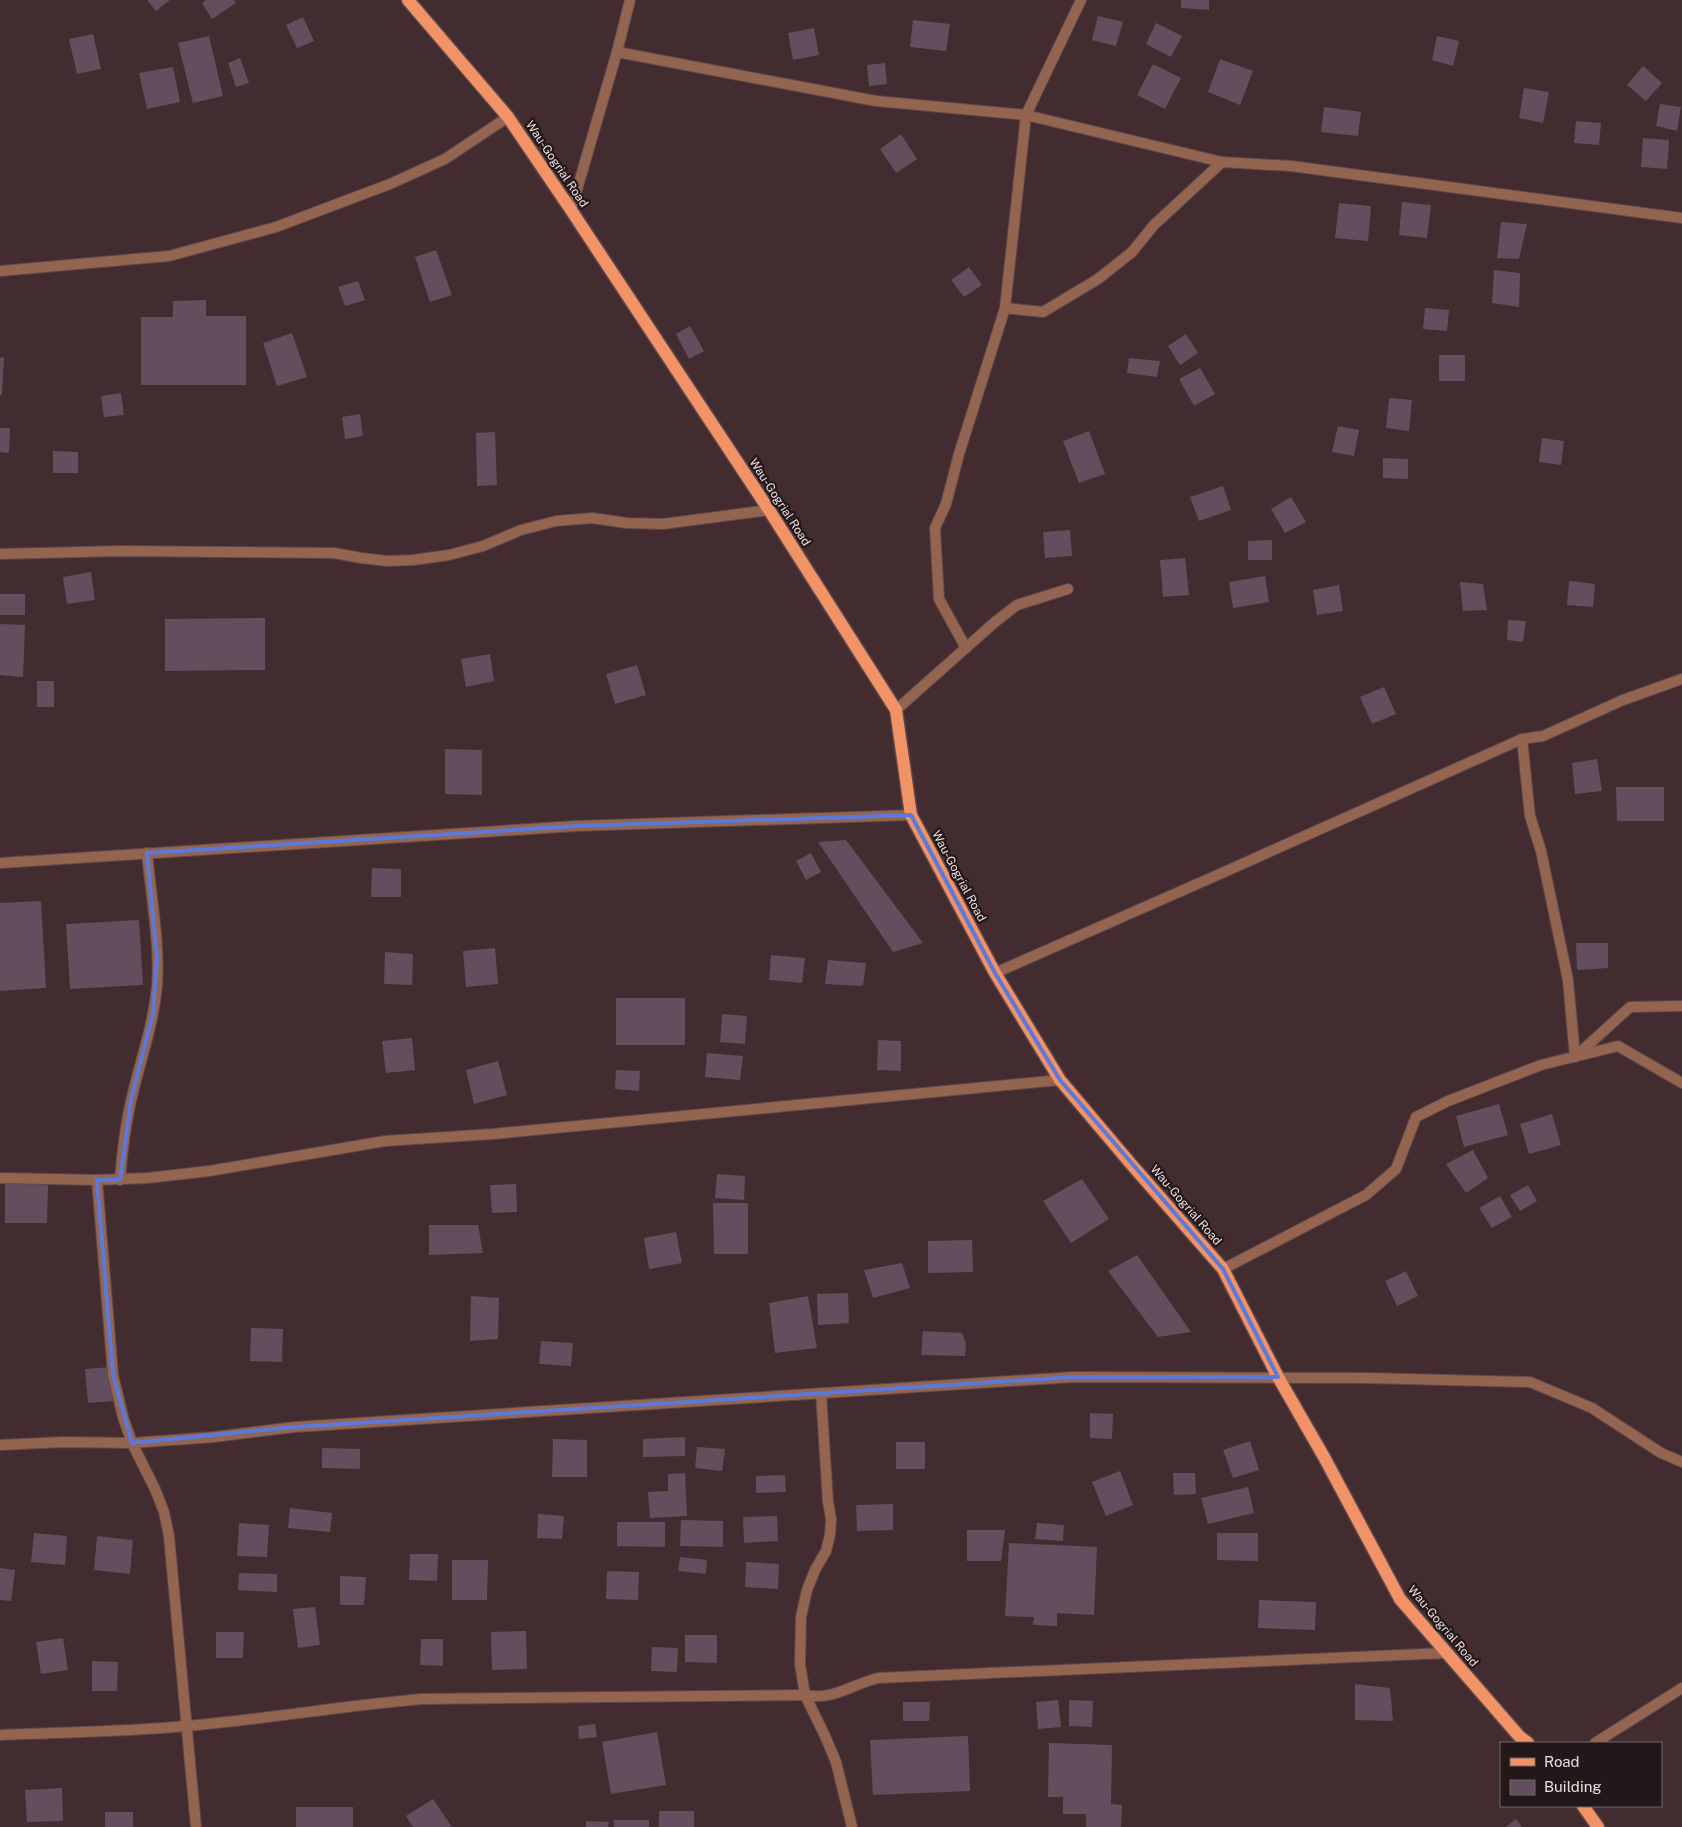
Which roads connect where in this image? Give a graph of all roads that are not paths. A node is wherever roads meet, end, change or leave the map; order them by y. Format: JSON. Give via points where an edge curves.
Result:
{"nodes":[{"id":1,"x":408,"y":0,"type":"edge"},
{"id":2,"x":630,"y":0,"type":"edge"},
{"id":3,"x":1081,"y":0,"type":"edge"},
{"id":4,"x":617,"y":52,"type":"junction"},
{"id":5,"x":1026,"y":115,"type":"junction"},
{"id":6,"x":508,"y":117,"type":"junction"},
{"id":7,"x":1222,"y":162,"type":"junction"},
{"id":8,"x":572,"y":210,"type":"junction"},
{"id":9,"x":1682,"y":218,"type":"edge"},
{"id":10,"x":0,"y":271,"type":"edge"},
{"id":11,"x":1005,"y":308,"type":"junction"},
{"id":12,"x":769,"y":510,"type":"junction"},
{"id":13,"x":0,"y":554,"type":"edge"},
{"id":14,"x":1068,"y":589,"type":"dead end"},
{"id":15,"x":966,"y":648,"type":"junction"},
{"id":16,"x":1682,"y":679,"type":"edge"},
{"id":17,"x":896,"y":710,"type":"junction"},
{"id":18,"x":1522,"y":739,"type":"junction"},
{"id":19,"x":911,"y":814,"type":"junction"},
{"id":20,"x":147,"y":853,"type":"junction"},
{"id":21,"x":0,"y":863,"type":"edge"},
{"id":22,"x":995,"y":973,"type":"junction"},
{"id":23,"x":1682,"y":1006,"type":"edge"},
{"id":24,"x":1575,"y":1057,"type":"junction"},
{"id":25,"x":1060,"y":1080,"type":"junction"},
{"id":26,"x":1682,"y":1083,"type":"edge"},
{"id":27,"x":0,"y":1178,"type":"edge"},
{"id":28,"x":97,"y":1180,"type":"junction"},
{"id":29,"x":120,"y":1180,"type":"junction"},
{"id":30,"x":1223,"y":1268,"type":"junction"},
{"id":31,"x":1278,"y":1377,"type":"junction"},
{"id":32,"x":821,"y":1393,"type":"junction"},
{"id":33,"x":132,"y":1443,"type":"junction"},
{"id":34,"x":0,"y":1445,"type":"edge"},
{"id":35,"x":1682,"y":1462,"type":"edge"},
{"id":36,"x":1446,"y":1653,"type":"junction"},
{"id":37,"x":1682,"y":1688,"type":"edge"},
{"id":38,"x":806,"y":1695,"type":"junction"},
{"id":39,"x":186,"y":1726,"type":"junction"},
{"id":40,"x":0,"y":1735,"type":"edge"},
{"id":41,"x":1527,"y":1742,"type":"edge"},
{"id":42,"x":1597,"y":1742,"type":"edge"},
{"id":43,"x":1584,"y":1807,"type":"edge"},
{"id":44,"x":196,"y":1827,"type":"edge"},
{"id":45,"x":852,"y":1827,"type":"edge"},
{"id":46,"x":1598,"y":1827,"type":"edge"}],
"edges":[{"from":1,"to":6,"type":"main road","name":"Wau-Gogrial Road"},
{"from":2,"to":4,"type":"street"},
{"from":3,"to":5,"type":"street"},
{"from":4,"to":5,"type":"street","via":[[876,101]]},
{"from":4,"to":8,"type":"street"},
{"from":5,"to":7,"type":"street"},
{"from":5,"to":11,"type":"street"},
{"from":6,"to":8,"type":"main road","name":"Wau-Gogrial Road"},
{"from":6,"to":10,"type":"street","via":[[437,162],[390,184],[276,227],[169,256]]},
{"from":7,"to":9,"type":"street","via":[[1291,166]]},
{"from":7,"to":11,"type":"street","via":[[1154,225],[1132,252],[1098,279],[1043,312]]},
{"from":8,"to":12,"type":"main road","name":"Wau-Gogrial Road"},
{"from":11,"to":15,"type":"street","via":[[946,504],[935,528],[940,599]]},
{"from":12,"to":13,"type":"street","via":[[663,524],[592,518],[556,521],[521,530],[483,546],[413,560],[378,560],[334,553],[120,551]]},
{"from":12,"to":17,"type":"main road","name":"Wau-Gogrial Road"},
{"from":14,"to":15,"type":"street","via":[[1017,606]]},
{"from":15,"to":17,"type":"street"},
{"from":16,"to":18,"type":"street","via":[[1623,700],[1543,736]]},
{"from":17,"to":19,"type":"main road","name":"Wau-Gogrial Road"},
{"from":18,"to":22,"type":"street"},
{"from":18,"to":24,"type":"street","via":[[1530,816],[1541,851],[1568,980]]},
{"from":19,"to":20,"type":"street","via":[[576,826]]},
{"from":19,"to":22,"type":"main road","name":"Wau-Gogrial Road"},
{"from":20,"to":21,"type":"street"},
{"from":20,"to":29,"type":"street","via":[[157,985],[149,1036],[131,1100]]},
{"from":22,"to":25,"type":"main road","name":"Wau-Gogrial Road"},
{"from":23,"to":24,"type":"street","via":[[1630,1007]]},
{"from":24,"to":26,"type":"street","via":[[1618,1046]]},
{"from":24,"to":30,"type":"street","via":[[1448,1100],[1416,1117],[1396,1169],[1366,1195]]},
{"from":25,"to":29,"type":"street","via":[[492,1134],[385,1141],[218,1170]]},
{"from":25,"to":30,"type":"main road","name":"Wau-Gogrial Road"},
{"from":27,"to":28,"type":"street"},
{"from":28,"to":29,"type":"street"},
{"from":28,"to":33,"type":"street","via":[[113,1375]]},
{"from":30,"to":31,"type":"main road","name":"Wau-Gogrial Road"},
{"from":31,"to":32,"type":"street","via":[[1074,1377]]},
{"from":31,"to":35,"type":"street","via":[[1530,1382],[1592,1408],[1661,1453]]},
{"from":31,"to":36,"type":"main road","name":"Wau-Gogrial Road","via":[[1400,1599]]},
{"from":32,"to":33,"type":"street","via":[[305,1426]]},
{"from":32,"to":38,"type":"street","via":[[831,1519],[826,1551],[807,1590],[801,1617],[800,1664]]},
{"from":33,"to":34,"type":"street"},
{"from":33,"to":39,"type":"street","via":[[164,1512],[169,1536]]},
{"from":36,"to":38,"type":"street","via":[[878,1678],[824,1697]]},
{"from":36,"to":41,"type":"main road","name":"Wau-Gogrial Road"},
{"from":37,"to":42,"type":"street"},
{"from":38,"to":39,"type":"street","via":[[421,1699]]},
{"from":38,"to":45,"type":"street","via":[[836,1762]]},
{"from":39,"to":40,"type":"street"},
{"from":39,"to":44,"type":"street"},
{"from":43,"to":46,"type":"main road"}]}
